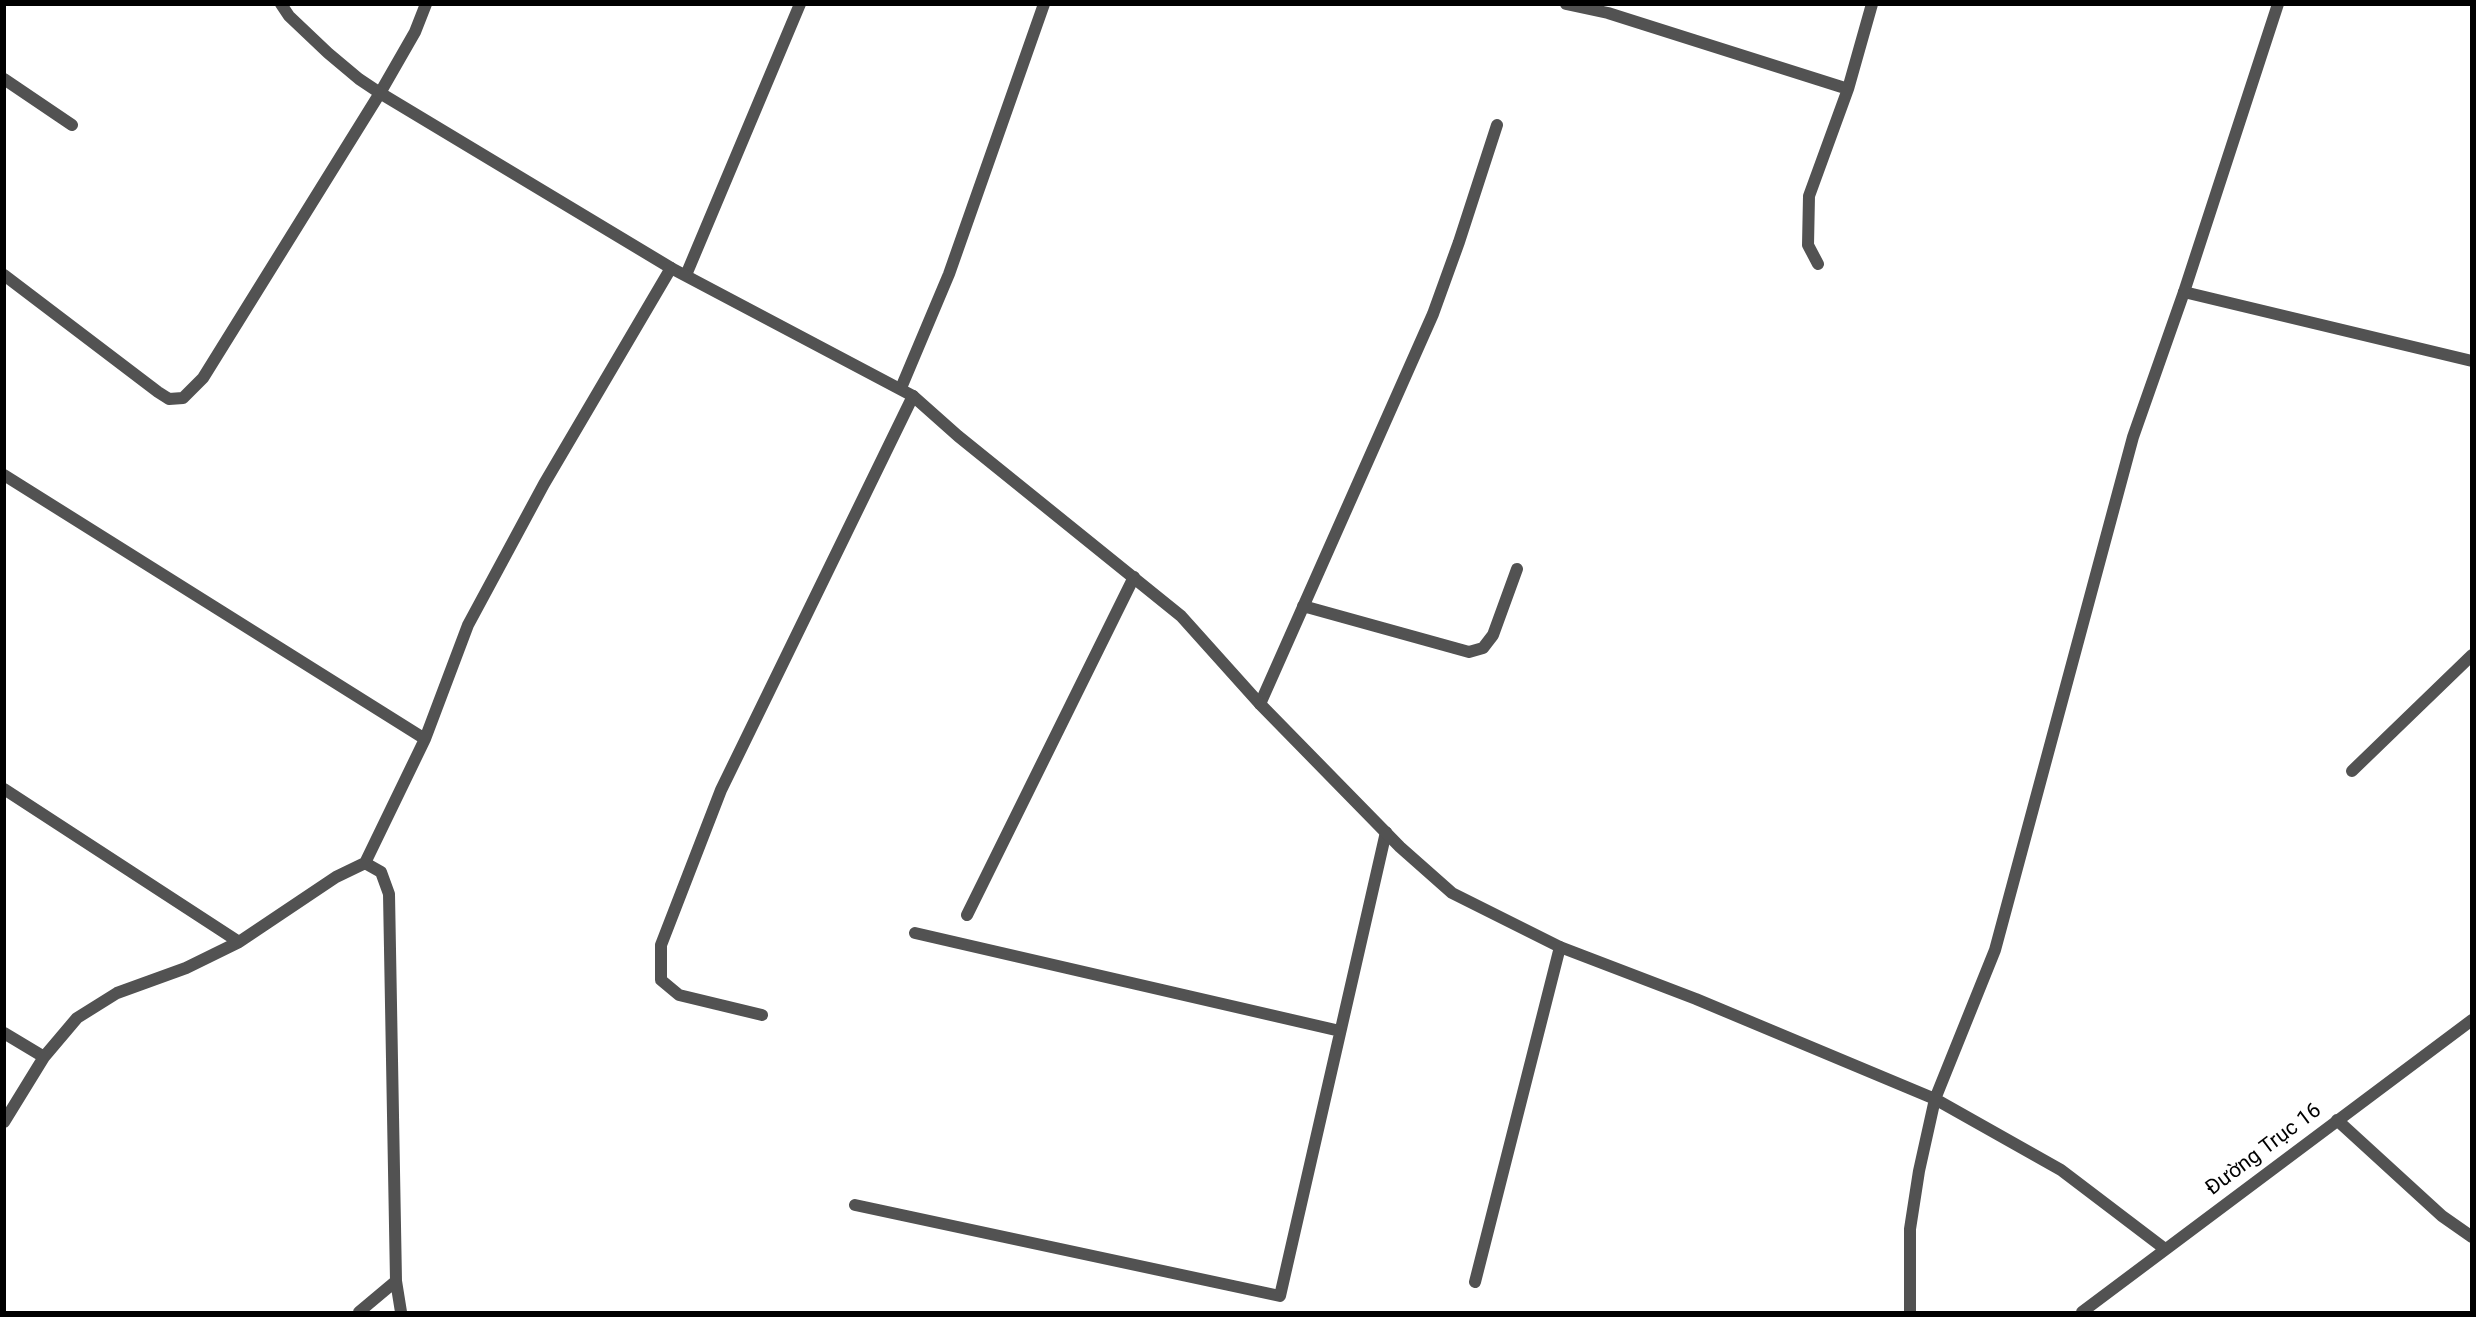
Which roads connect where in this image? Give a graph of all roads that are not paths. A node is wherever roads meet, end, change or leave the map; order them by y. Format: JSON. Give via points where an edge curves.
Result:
{"nodes":[{"id":1,"x":280,"y":4,"type":"edge"},
{"id":2,"x":426,"y":4,"type":"edge"},
{"id":3,"x":800,"y":4,"type":"edge"},
{"id":4,"x":1044,"y":4,"type":"edge"},
{"id":5,"x":1566,"y":4,"type":"edge"},
{"id":6,"x":1872,"y":4,"type":"edge"},
{"id":7,"x":2278,"y":4,"type":"edge"},
{"id":8,"x":1611,"y":9,"type":"edge"},
{"id":9,"x":4,"y":79,"type":"edge"},
{"id":10,"x":1848,"y":89,"type":"junction"},
{"id":11,"x":380,"y":93,"type":"junction"},
{"id":12,"x":72,"y":125,"type":"dead end"},
{"id":13,"x":1497,"y":125,"type":"dead end"},
{"id":14,"x":1818,"y":264,"type":"dead end"},
{"id":15,"x":671,"y":268,"type":"junction"},
{"id":16,"x":4,"y":275,"type":"edge"},
{"id":17,"x":686,"y":275,"type":"junction"},
{"id":18,"x":2184,"y":292,"type":"junction"},
{"id":19,"x":2472,"y":361,"type":"edge"},
{"id":20,"x":901,"y":388,"type":"junction"},
{"id":21,"x":913,"y":396,"type":"junction"},
{"id":22,"x":4,"y":475,"type":"edge"},
{"id":23,"x":1517,"y":569,"type":"dead end"},
{"id":24,"x":1134,"y":577,"type":"junction"},
{"id":25,"x":1303,"y":606,"type":"junction"},
{"id":26,"x":2472,"y":655,"type":"edge"},
{"id":27,"x":1260,"y":704,"type":"junction"},
{"id":28,"x":425,"y":739,"type":"junction"},
{"id":29,"x":2352,"y":771,"type":"dead end"},
{"id":30,"x":4,"y":789,"type":"edge"},
{"id":31,"x":1386,"y":832,"type":"junction"},
{"id":32,"x":365,"y":863,"type":"junction"},
{"id":33,"x":967,"y":915,"type":"dead end"},
{"id":34,"x":915,"y":933,"type":"dead end"},
{"id":35,"x":238,"y":942,"type":"junction"},
{"id":36,"x":1560,"y":947,"type":"junction"},
{"id":37,"x":762,"y":1015,"type":"dead end"},
{"id":38,"x":2472,"y":1020,"type":"edge"},
{"id":39,"x":1340,"y":1031,"type":"junction"},
{"id":40,"x":4,"y":1033,"type":"edge"},
{"id":41,"x":44,"y":1057,"type":"junction"},
{"id":42,"x":1935,"y":1099,"type":"junction"},
{"id":43,"x":2337,"y":1120,"type":"junction"},
{"id":44,"x":4,"y":1122,"type":"edge"},
{"id":45,"x":855,"y":1205,"type":"dead end"},
{"id":46,"x":2472,"y":1237,"type":"edge"},
{"id":47,"x":2165,"y":1249,"type":"junction"},
{"id":48,"x":396,"y":1281,"type":"junction"},
{"id":49,"x":1475,"y":1281,"type":"dead end"},
{"id":50,"x":359,"y":1312,"type":"edge"},
{"id":51,"x":401,"y":1312,"type":"edge"},
{"id":52,"x":1910,"y":1312,"type":"edge"},
{"id":53,"x":2082,"y":1312,"type":"edge"}],
"edges":[{"from":1,"to":11,"type":"street","via":[[328,53]]},
{"from":2,"to":11,"type":"street","via":[[415,32]]},
{"from":3,"to":17,"type":"street"},
{"from":4,"to":20,"type":"street","via":[[949,274]]},
{"from":5,"to":8,"type":"street"},
{"from":6,"to":10,"type":"street"},
{"from":7,"to":18,"type":"street"},
{"from":8,"to":10,"type":"street"},
{"from":9,"to":12,"type":"street"},
{"from":10,"to":14,"type":"street","via":[[1809,196],[1808,245]]},
{"from":11,"to":15,"type":"street"},
{"from":11,"to":16,"type":"street","via":[[203,378],[183,398],[169,399],[158,392]]},
{"from":13,"to":25,"type":"street","via":[[1433,314]]},
{"from":15,"to":17,"type":"street"},
{"from":15,"to":28,"type":"street","via":[[544,484],[468,625]]},
{"from":17,"to":20,"type":"street"},
{"from":18,"to":19,"type":"street"},
{"from":18,"to":42,"type":"street","via":[[2133,437],[1995,950]]},
{"from":20,"to":21,"type":"street"},
{"from":21,"to":24,"type":"street"},
{"from":21,"to":37,"type":"street","via":[[721,790],[661,945],[661,980],[679,995]]},
{"from":22,"to":28,"type":"street"},
{"from":23,"to":25,"type":"street","via":[[1493,635],[1483,648],[1469,652]]},
{"from":24,"to":27,"type":"street","via":[[1180,616]]},
{"from":24,"to":33,"type":"street"},
{"from":25,"to":27,"type":"street"},
{"from":26,"to":29,"type":"street"},
{"from":27,"to":31,"type":"street"},
{"from":28,"to":32,"type":"street"},
{"from":30,"to":35,"type":"street"},
{"from":31,"to":36,"type":"street","via":[[1452,893]]},
{"from":31,"to":39,"type":"street"},
{"from":32,"to":35,"type":"street","via":[[336,877]]},
{"from":32,"to":48,"type":"street","via":[[381,872],[389,894]]},
{"from":34,"to":39,"type":"street"},
{"from":35,"to":41,"type":"street","via":[[186,968],[117,993],[76,1018]]},
{"from":36,"to":42,"type":"street"},
{"from":36,"to":49,"type":"street"},
{"from":38,"to":43,"type":"street","name":"Đường Trục 16"},
{"from":39,"to":45,"type":"street","via":[[1280,1296]]},
{"from":40,"to":41,"type":"street"},
{"from":41,"to":44,"type":"street"},
{"from":42,"to":47,"type":"street","via":[[2061,1170]]},
{"from":42,"to":52,"type":"street","via":[[1910,1229]]},
{"from":43,"to":46,"type":"street","via":[[2442,1216]]},
{"from":43,"to":47,"type":"street","name":"Đường Trục 16"},
{"from":47,"to":53,"type":"street","name":"Đường Trục 16"},
{"from":48,"to":50,"type":"street"},
{"from":48,"to":51,"type":"street"}]}
